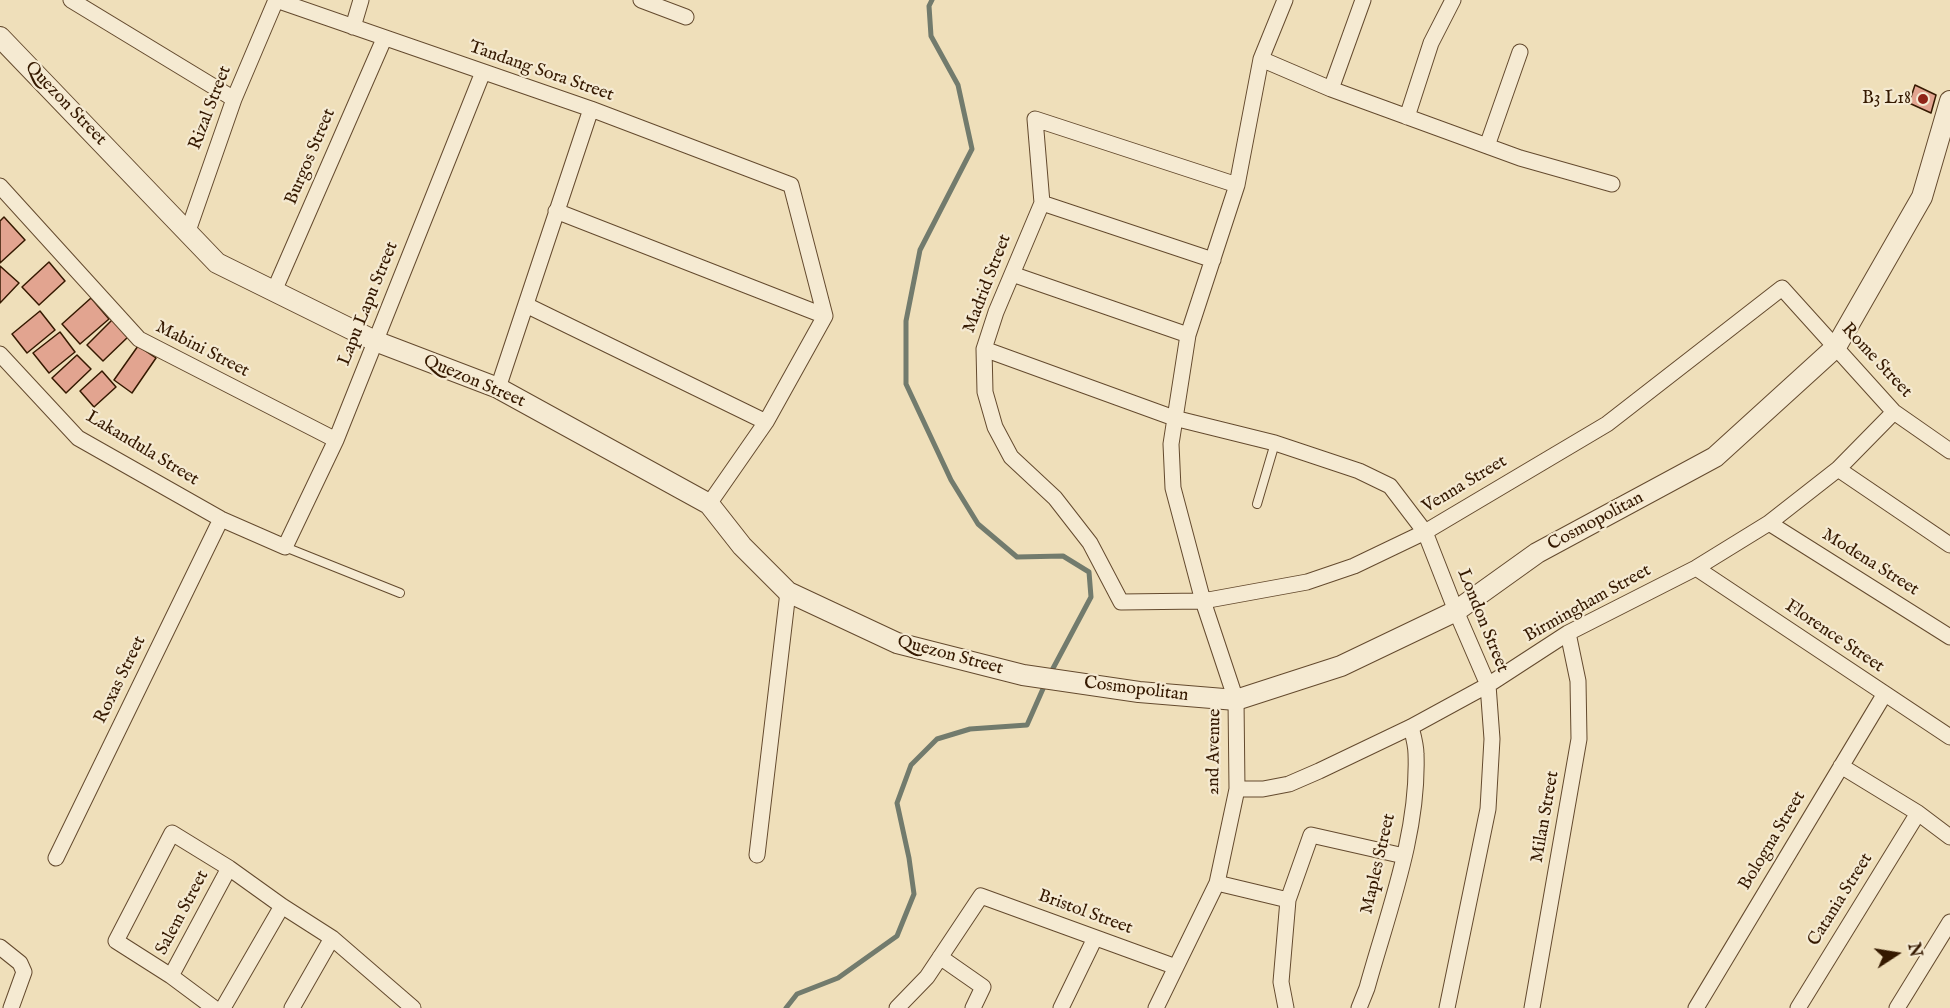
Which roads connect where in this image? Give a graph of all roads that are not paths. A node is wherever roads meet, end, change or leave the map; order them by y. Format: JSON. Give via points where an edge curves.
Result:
{"nodes":[{"id":1,"x":71,"y":0,"type":"edge"},
{"id":2,"x":276,"y":0,"type":"edge"},
{"id":3,"x":361,"y":0,"type":"edge"},
{"id":4,"x":641,"y":0,"type":"edge"},
{"id":5,"x":1285,"y":0,"type":"edge"},
{"id":6,"x":1363,"y":0,"type":"edge"},
{"id":7,"x":1453,"y":0,"type":"edge"},
{"id":8,"x":686,"y":17,"type":"dead end"},
{"id":9,"x":353,"y":27,"type":"junction"},
{"id":10,"x":0,"y":37,"type":"edge"},
{"id":11,"x":384,"y":39,"type":"junction"},
{"id":12,"x":1520,"y":52,"type":"dead end"},
{"id":13,"x":1261,"y":59,"type":"junction"},
{"id":14,"x":483,"y":72,"type":"junction"},
{"id":15,"x":1331,"y":89,"type":"junction"},
{"id":16,"x":234,"y":99,"type":"junction"},
{"id":17,"x":1950,"y":101,"type":"edge"},
{"id":18,"x":591,"y":109,"type":"junction"},
{"id":19,"x":1407,"y":117,"type":"junction"},
{"id":20,"x":1487,"y":146,"type":"junction"},
{"id":21,"x":1612,"y":184,"type":"dead end"},
{"id":22,"x":1237,"y":185,"type":"junction"},
{"id":23,"x":0,"y":186,"type":"edge"},
{"id":24,"x":1042,"y":203,"type":"junction"},
{"id":25,"x":556,"y":211,"type":"junction"},
{"id":26,"x":188,"y":231,"type":"junction"},
{"id":27,"x":1213,"y":260,"type":"junction"},
{"id":28,"x":1012,"y":274,"type":"junction"},
{"id":29,"x":1782,"y":288,"type":"joint"},
{"id":30,"x":274,"y":291,"type":"junction"},
{"id":31,"x":526,"y":305,"type":"junction"},
{"id":32,"x":825,"y":316,"type":"junction"},
{"id":33,"x":1188,"y":335,"type":"junction"},
{"id":34,"x":375,"y":341,"type":"junction"},
{"id":35,"x":1836,"y":346,"type":"junction"},
{"id":36,"x":984,"y":349,"type":"junction"},
{"id":37,"x":0,"y":354,"type":"edge"},
{"id":38,"x":498,"y":388,"type":"junction"},
{"id":39,"x":1894,"y":412,"type":"junction"},
{"id":40,"x":1174,"y":417,"type":"junction"},
{"id":41,"x":766,"y":422,"type":"junction"},
{"id":42,"x":336,"y":440,"type":"junction"},
{"id":43,"x":1275,"y":443,"type":"junction"},
{"id":44,"x":1950,"y":451,"type":"edge"},
{"id":45,"x":1838,"y":469,"type":"junction"},
{"id":46,"x":709,"y":504,"type":"junction"},
{"id":47,"x":1257,"y":504,"type":"dead end"},
{"id":48,"x":221,"y":519,"type":"junction"},
{"id":49,"x":1769,"y":523,"type":"junction"},
{"id":50,"x":1425,"y":532,"type":"junction"},
{"id":51,"x":1950,"y":545,"type":"edge"},
{"id":52,"x":285,"y":547,"type":"junction"},
{"id":53,"x":1696,"y":568,"type":"junction"},
{"id":54,"x":788,"y":592,"type":"junction"},
{"id":55,"x":400,"y":593,"type":"dead end"},
{"id":56,"x":1203,"y":601,"type":"junction"},
{"id":57,"x":1121,"y":602,"type":"joint"},
{"id":58,"x":1456,"y":611,"type":"junction"},
{"id":59,"x":1568,"y":633,"type":"junction"},
{"id":60,"x":1950,"y":637,"type":"edge"},
{"id":61,"x":1068,"y":682,"type":"joint"},
{"id":62,"x":1488,"y":685,"type":"junction"},
{"id":63,"x":1884,"y":695,"type":"junction"},
{"id":64,"x":1236,"y":700,"type":"junction"},
{"id":65,"x":1411,"y":727,"type":"junction"},
{"id":66,"x":1950,"y":737,"type":"edge"},
{"id":67,"x":1841,"y":766,"type":"junction"},
{"id":68,"x":1237,"y":789,"type":"junction"},
{"id":69,"x":1918,"y":813,"type":"junction"},
{"id":70,"x":1950,"y":837,"type":"edge"},
{"id":71,"x":757,"y":855,"type":"dead end"},
{"id":72,"x":1404,"y":856,"type":"junction"},
{"id":73,"x":56,"y":858,"type":"dead end"},
{"id":74,"x":229,"y":868,"type":"junction"},
{"id":75,"x":1217,"y":883,"type":"junction"},
{"id":76,"x":1288,"y":900,"type":"junction"},
{"id":77,"x":282,"y":906,"type":"junction"},
{"id":78,"x":1950,"y":922,"type":"edge"},
{"id":79,"x":332,"y":938,"type":"junction"},
{"id":80,"x":1095,"y":938,"type":"junction"},
{"id":81,"x":0,"y":947,"type":"edge"},
{"id":82,"x":940,"y":957,"type":"junction"},
{"id":83,"x":1176,"y":967,"type":"junction"},
{"id":84,"x":171,"y":976,"type":"junction"},
{"id":85,"x":11,"y":1008,"type":"edge"},
{"id":86,"x":214,"y":1008,"type":"edge"},
{"id":87,"x":223,"y":1008,"type":"edge"},
{"id":88,"x":292,"y":1008,"type":"edge"},
{"id":89,"x":413,"y":1008,"type":"edge"},
{"id":90,"x":897,"y":1008,"type":"edge"},
{"id":91,"x":973,"y":1008,"type":"edge"},
{"id":92,"x":1061,"y":1008,"type":"edge"},
{"id":93,"x":1156,"y":1008,"type":"edge"},
{"id":94,"x":1286,"y":1008,"type":"edge"},
{"id":95,"x":1359,"y":1008,"type":"edge"},
{"id":96,"x":1447,"y":1008,"type":"edge"},
{"id":97,"x":1532,"y":1008,"type":"edge"},
{"id":98,"x":1696,"y":1008,"type":"edge"},
{"id":99,"x":1798,"y":1008,"type":"edge"},
{"id":100,"x":1897,"y":1008,"type":"edge"}],
"edges":[{"from":1,"to":16,"type":"street"},
{"from":2,"to":9,"type":"street","name":"Tandang Sora Street"},
{"from":2,"to":16,"type":"street","name":"Rizal Street"},
{"from":3,"to":9,"type":"street"},
{"from":4,"to":8,"type":"street"},
{"from":5,"to":13,"type":"street","name":"2nd Avenue"},
{"from":6,"to":15,"type":"street"},
{"from":7,"to":19,"type":"street","via":[[1431,43]]},
{"from":9,"to":11,"type":"street","name":"Tandang Sora Street"},
{"from":10,"to":26,"type":"street","name":"Quezon Street"},
{"from":11,"to":14,"type":"street","name":"Tandang Sora Street"},
{"from":11,"to":30,"type":"street","name":"Burgos Street"},
{"from":12,"to":20,"type":"street"},
{"from":13,"to":15,"type":"street"},
{"from":13,"to":22,"type":"street","name":"2nd Avenue"},
{"from":14,"to":18,"type":"street","name":"Tandang Sora Street"},
{"from":14,"to":34,"type":"street","name":"Lapu Lapu Street"},
{"from":15,"to":19,"type":"street"},
{"from":16,"to":26,"type":"street","name":"Rizal Street"},
{"from":17,"to":35,"type":"street","name":"Cosmopolitan","via":[[1922,197]]},
{"from":18,"to":25,"type":"street"},
{"from":18,"to":32,"type":"street","name":"Tandang Sora Street","via":[[791,185]]},
{"from":19,"to":20,"type":"street"},
{"from":20,"to":21,"type":"street"},
{"from":22,"to":24,"type":"street","name":"Madrid Street","via":[[1035,119]]},
{"from":22,"to":27,"type":"street","name":"2nd Avenue"},
{"from":23,"to":42,"type":"street","name":"Mabini Street","via":[[139,339]]},
{"from":24,"to":27,"type":"street"},
{"from":24,"to":28,"type":"street","name":"Madrid Street"},
{"from":25,"to":31,"type":"street"},
{"from":25,"to":32,"type":"street"},
{"from":26,"to":30,"type":"street","name":"Quezon Street","via":[[217,262]]},
{"from":27,"to":33,"type":"street","name":"2nd Avenue"},
{"from":28,"to":33,"type":"street"},
{"from":28,"to":36,"type":"street","name":"Madrid Street"},
{"from":29,"to":35,"type":"street","name":"Rome Street"},
{"from":29,"to":50,"type":"street","name":"Venna Street","via":[[1607,424]]},
{"from":30,"to":34,"type":"street","name":"Quezon Street"},
{"from":31,"to":38,"type":"street"},
{"from":31,"to":41,"type":"street"},
{"from":32,"to":41,"type":"street"},
{"from":33,"to":40,"type":"street","name":"2nd Avenue"},
{"from":34,"to":38,"type":"street","name":"Quezon Street"},
{"from":34,"to":42,"type":"street","name":"Lapu Lapu Street"},
{"from":35,"to":39,"type":"street","name":"Rome Street"},
{"from":35,"to":58,"type":"street","name":"Cosmopolitan","via":[[1715,457],[1537,553]]},
{"from":36,"to":40,"type":"street","name":"London Street"},
{"from":36,"to":57,"type":"street","name":"Madrid Street","via":[[985,392],[995,428],[1011,457],[1054,498],[1089,543]]},
{"from":37,"to":48,"type":"street","name":"Lakandula Street","via":[[78,438]]},
{"from":38,"to":46,"type":"street","name":"Quezon Street"},
{"from":39,"to":44,"type":"street","name":"Rome Street"},
{"from":39,"to":45,"type":"street","name":"Birmingham Street"},
{"from":40,"to":43,"type":"street","name":"London Street"},
{"from":40,"to":56,"type":"street","name":"2nd Avenue","via":[[1170,444],[1173,488]]},
{"from":41,"to":46,"type":"street"},
{"from":42,"to":52,"type":"street","name":"Lapu Lapu Street"},
{"from":43,"to":47,"type":"lane"},
{"from":43,"to":50,"type":"street","name":"London Street","via":[[1359,471],[1390,486]]},
{"from":45,"to":49,"type":"street","name":"Birmingham Street"},
{"from":45,"to":51,"type":"street"},
{"from":46,"to":54,"type":"street","name":"Quezon Street","via":[[742,546]]},
{"from":48,"to":52,"type":"street","name":"Lakandula Street"},
{"from":48,"to":73,"type":"street","name":"Roxas Street"},
{"from":49,"to":53,"type":"street","name":"Birmingham Street"},
{"from":49,"to":60,"type":"street","name":"Modena Street"},
{"from":50,"to":56,"type":"street","name":"Venna Street","via":[[1354,566],[1307,582]]},
{"from":50,"to":58,"type":"street","name":"London Street"},
{"from":52,"to":55,"type":"lane"},
{"from":53,"to":59,"type":"street","name":"Birmingham Street"},
{"from":53,"to":63,"type":"street","name":"Florence Street"},
{"from":54,"to":61,"type":"street","name":"Quezon Street","via":[[897,644]]},
{"from":54,"to":71,"type":"street"},
{"from":56,"to":57,"type":"street","name":"Venna Street"},
{"from":56,"to":64,"type":"street","name":"2nd Avenue"},
{"from":58,"to":62,"type":"street","name":"London Street"},
{"from":58,"to":64,"type":"street","name":"Cosmopolitan","via":[[1341,666]]},
{"from":59,"to":62,"type":"street","name":"Birmingham Street"},
{"from":59,"to":97,"type":"street","name":"Milan Street","via":[[1578,681],[1579,739]]},
{"from":61,"to":64,"type":"street","name":"Cosmopolitan"},
{"from":62,"to":65,"type":"street","name":"Birmingham Street"},
{"from":62,"to":96,"type":"street","name":"London Street","via":[[1492,739],[1488,809]]},
{"from":63,"to":66,"type":"street","name":"Florence Street"},
{"from":63,"to":67,"type":"street","name":"Bologna Street"},
{"from":64,"to":68,"type":"street","name":"2nd Avenue"},
{"from":65,"to":68,"type":"street","name":"Birmingham Street","via":[[1289,784]]},
{"from":65,"to":72,"type":"street","name":"Maples Street","via":[[1417,751],[1415,792]]},
{"from":67,"to":69,"type":"street"},
{"from":67,"to":98,"type":"street","name":"Bologna Street"},
{"from":68,"to":75,"type":"street","name":"2nd Avenue"},
{"from":69,"to":70,"type":"street"},
{"from":69,"to":99,"type":"street","name":"Catania Street"},
{"from":72,"to":76,"type":"street","via":[[1311,834]]},
{"from":72,"to":95,"type":"street","name":"Maples Street"},
{"from":74,"to":77,"type":"street"},
{"from":74,"to":84,"type":"street","name":"Salem Street"},
{"from":74,"to":84,"type":"street","via":[[172,833],[116,941]]},
{"from":75,"to":76,"type":"street"},
{"from":75,"to":83,"type":"street","name":"2nd Avenue"},
{"from":76,"to":94,"type":"street","via":[[1281,982]]},
{"from":77,"to":79,"type":"street"},
{"from":77,"to":87,"type":"street"},
{"from":78,"to":100,"type":"street"},
{"from":79,"to":88,"type":"street"},
{"from":79,"to":89,"type":"street"},
{"from":80,"to":82,"type":"street","name":"Bristol Street","via":[[981,896]]},
{"from":80,"to":83,"type":"street","name":"Bristol Street"},
{"from":80,"to":92,"type":"street"},
{"from":81,"to":85,"type":"street","via":[[20,963],[24,972]]},
{"from":82,"to":90,"type":"street"},
{"from":82,"to":91,"type":"street","via":[[983,987]]},
{"from":83,"to":93,"type":"street","name":"2nd Avenue"},
{"from":84,"to":86,"type":"street"}]}
